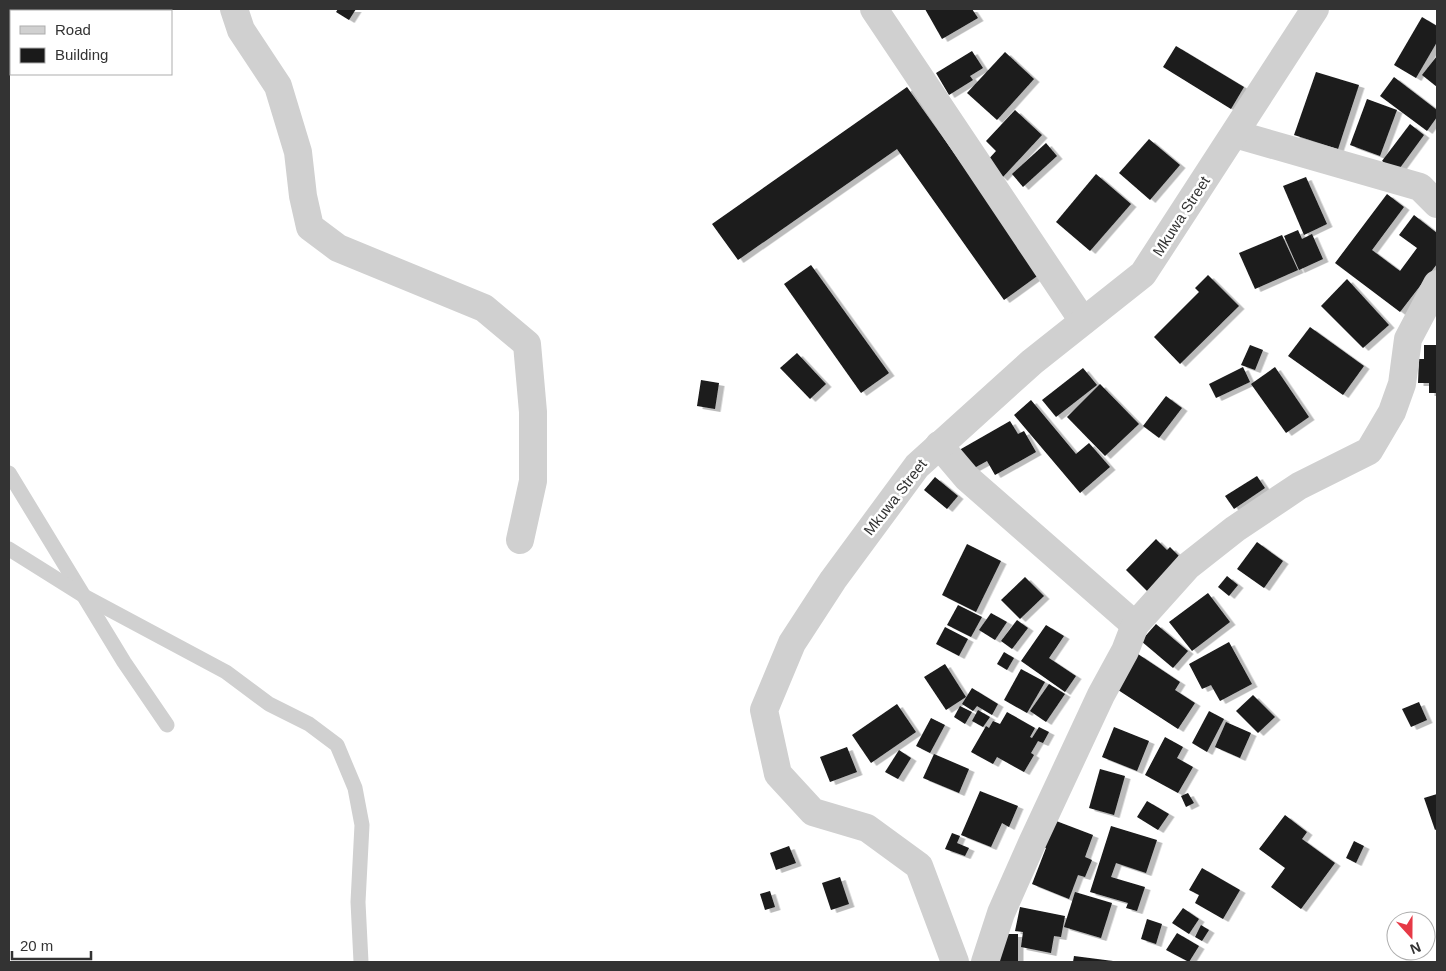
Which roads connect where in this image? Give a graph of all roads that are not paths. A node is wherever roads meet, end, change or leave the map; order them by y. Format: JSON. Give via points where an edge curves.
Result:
{"nodes":[{"id":1,"x":234,"y":9,"type":"edge"},
{"id":2,"x":874,"y":9,"type":"edge"},
{"id":3,"x":1315,"y":9,"type":"edge"},
{"id":4,"x":1235,"y":134,"type":"junction"},
{"id":5,"x":1437,"y":204,"type":"edge"},
{"id":6,"x":1437,"y":284,"type":"edge"},
{"id":7,"x":1083,"y":321,"type":"junction"},
{"id":8,"x":939,"y":445,"type":"junction"},
{"id":9,"x":9,"y":473,"type":"edge"},
{"id":10,"x":520,"y":540,"type":"dead end"},
{"id":11,"x":9,"y":549,"type":"edge"},
{"id":12,"x":84,"y":596,"type":"junction"},
{"id":13,"x":1135,"y":625,"type":"junction"},
{"id":14,"x":166,"y":725,"type":"dead end"},
{"id":15,"x":361,"y":962,"type":"edge"},
{"id":16,"x":954,"y":962,"type":"edge"},
{"id":17,"x":985,"y":962,"type":"edge"}],
"edges":[{"from":1,"to":10,"type":"street","via":[[242,30],[278,86],[298,152],[310,227],[338,248],[484,308],[527,344],[533,412],[533,481]]},
{"from":2,"to":7,"type":"street"},
{"from":3,"to":4,"type":"street","name":"Mkuwa Street"},
{"from":4,"to":5,"type":"street","via":[[1420,187]]},
{"from":4,"to":7,"type":"street","name":"Mkuwa Street","via":[[1143,274]]},
{"from":6,"to":13,"type":"street","via":[[1408,339],[1402,384],[1392,412],[1369,451],[1298,486],[1235,529],[1188,566]]},
{"from":7,"to":8,"type":"street","name":"Mkuwa Street"},
{"from":8,"to":13,"type":"street","via":[[967,478]]},
{"from":8,"to":16,"type":"street","name":"Mkuwa Street","via":[[917,466],[833,580],[792,643],[764,710],[778,774],[813,812],[867,828],[919,866]]},
{"from":9,"to":12,"type":"lane"},
{"from":11,"to":12,"type":"lane"},
{"from":12,"to":14,"type":"lane"},
{"from":12,"to":15,"type":"lane","via":[[226,672],[269,704],[309,724],[336,745],[355,788],[362,825],[358,902]]},
{"from":13,"to":17,"type":"street","via":[[1032,843],[1001,913]]}]}
